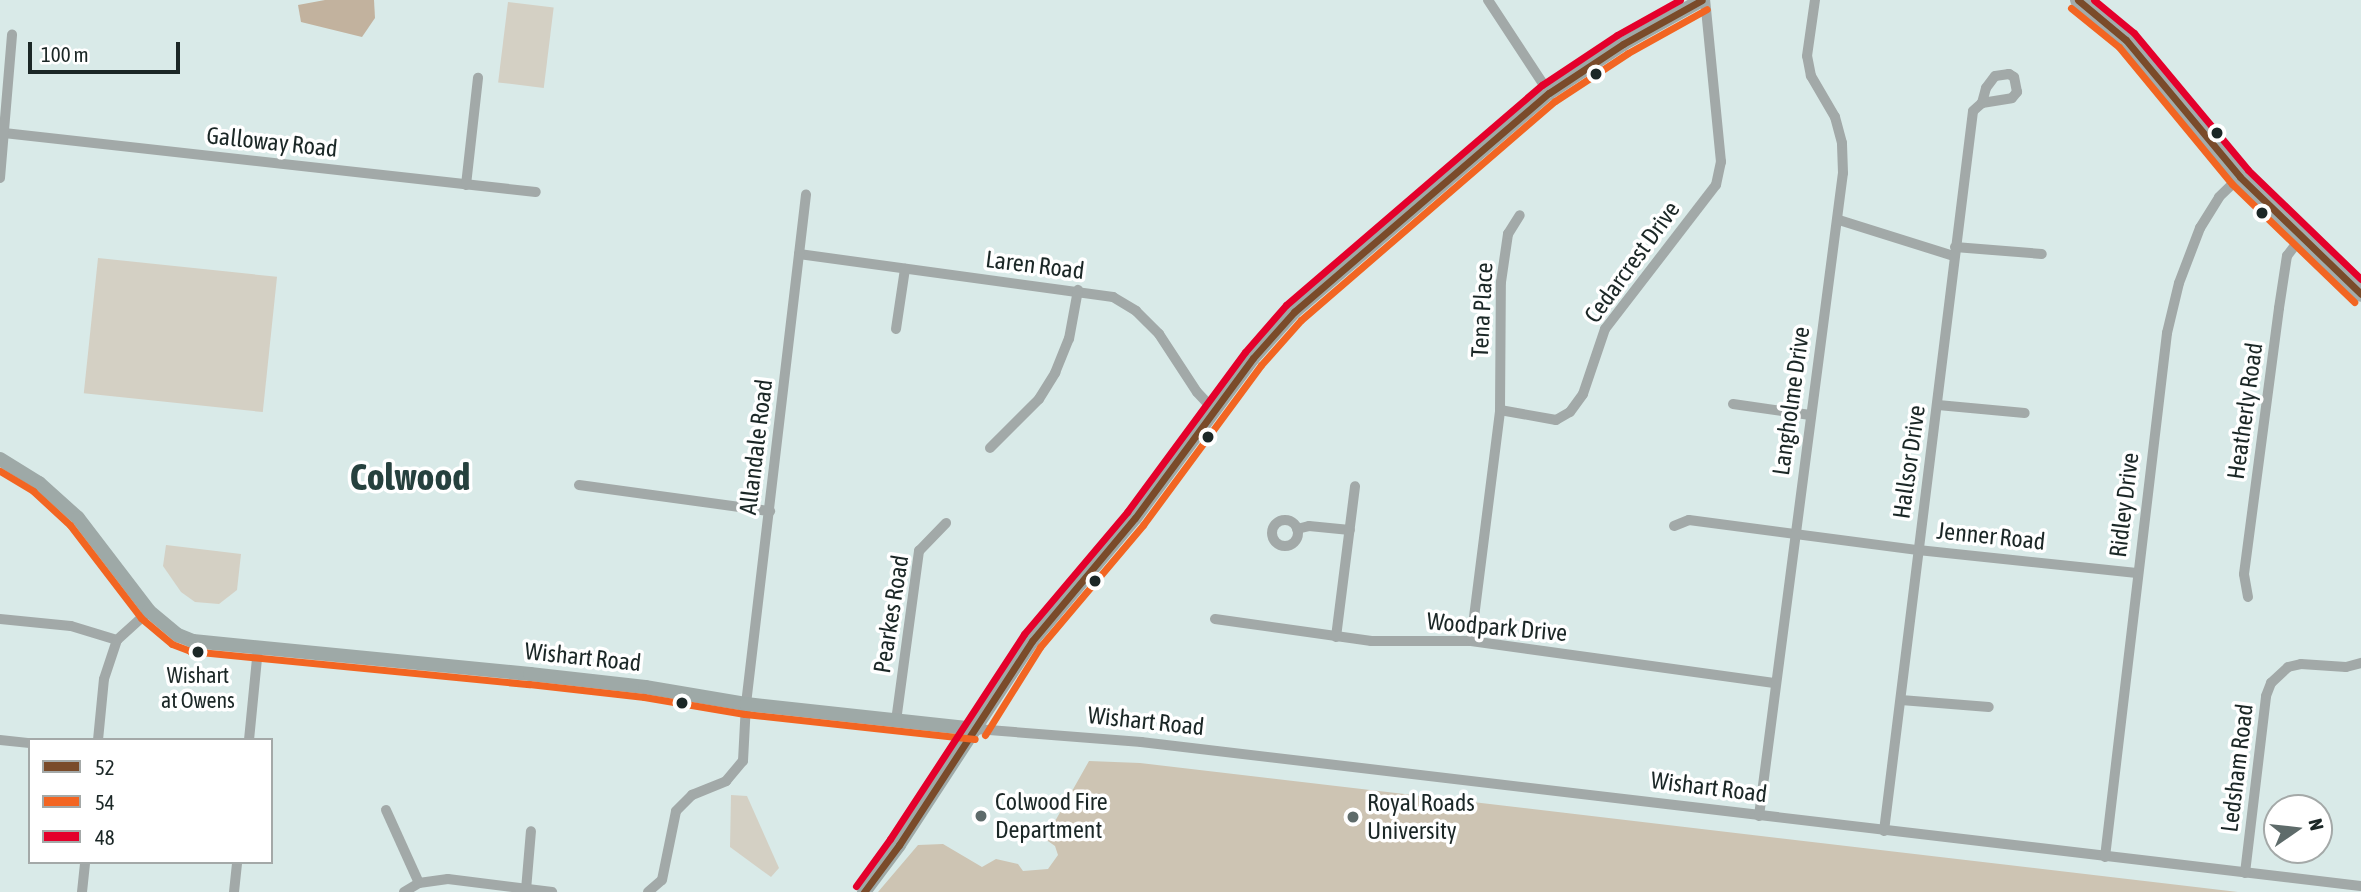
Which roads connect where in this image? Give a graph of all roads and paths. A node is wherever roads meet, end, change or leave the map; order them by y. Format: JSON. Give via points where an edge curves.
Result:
{"nodes":[{"id":1,"x":1488,"y":0,"type":"edge"},
{"id":2,"x":1703,"y":0,"type":"edge"},
{"id":3,"x":1815,"y":0,"type":"edge"},
{"id":4,"x":2078,"y":0,"type":"edge"},
{"id":5,"x":12,"y":34,"type":"dead end"},
{"id":6,"x":478,"y":78,"type":"dead end"},
{"id":7,"x":1549,"y":93,"type":"junction"},
{"id":8,"x":1982,"y":103,"type":"dead end"},
{"id":9,"x":4,"y":133,"type":"junction"},
{"id":10,"x":2240,"y":177,"type":"junction"},
{"id":11,"x":0,"y":178,"type":"edge"},
{"id":12,"x":466,"y":185,"type":"junction"},
{"id":13,"x":536,"y":192,"type":"dead end"},
{"id":14,"x":806,"y":195,"type":"dead end"},
{"id":15,"x":1520,"y":215,"type":"dead end"},
{"id":16,"x":1839,"y":219,"type":"junction"},
{"id":17,"x":2302,"y":236,"type":"junction"},
{"id":18,"x":1955,"y":251,"type":"junction"},
{"id":19,"x":799,"y":254,"type":"junction"},
{"id":20,"x":2042,"y":254,"type":"dead end"},
{"id":21,"x":905,"y":269,"type":"junction"},
{"id":22,"x":2345,"y":278,"type":"junction"},
{"id":23,"x":2361,"y":283,"type":"edge"},
{"id":24,"x":1078,"y":290,"type":"junction"},
{"id":25,"x":2361,"y":294,"type":"edge"},
{"id":26,"x":897,"y":329,"type":"dead end"},
{"id":27,"x":1733,"y":404,"type":"dead end"},
{"id":28,"x":1938,"y":405,"type":"junction"},
{"id":29,"x":1500,"y":410,"type":"junction"},
{"id":30,"x":1214,"y":411,"type":"junction"},
{"id":31,"x":2025,"y":413,"type":"dead end"},
{"id":32,"x":1810,"y":415,"type":"junction"},
{"id":33,"x":990,"y":448,"type":"dead end"},
{"id":34,"x":0,"y":459,"type":"edge"},
{"id":35,"x":579,"y":485,"type":"dead end"},
{"id":36,"x":1355,"y":486,"type":"dead end"},
{"id":37,"x":769,"y":510,"type":"junction"},
{"id":38,"x":946,"y":523,"type":"dead end"},
{"id":39,"x":1674,"y":526,"type":"dead end"},
{"id":40,"x":1297,"y":529,"type":"dead end"},
{"id":41,"x":1350,"y":530,"type":"junction"},
{"id":42,"x":1794,"y":534,"type":"junction"},
{"id":43,"x":1918,"y":550,"type":"junction"},
{"id":44,"x":2137,"y":573,"type":"junction"},
{"id":45,"x":2248,"y":597,"type":"dead end"},
{"id":46,"x":149,"y":611,"type":"junction"},
{"id":47,"x":0,"y":619,"type":"edge"},
{"id":48,"x":1215,"y":619,"type":"dead end"},
{"id":49,"x":1336,"y":636,"type":"junction"},
{"id":50,"x":117,"y":640,"type":"junction"},
{"id":51,"x":1471,"y":641,"type":"junction"},
{"id":52,"x":258,"y":649,"type":"junction"},
{"id":53,"x":2361,"y":663,"type":"edge"},
{"id":54,"x":1774,"y":683,"type":"junction"},
{"id":55,"x":1901,"y":700,"type":"junction"},
{"id":56,"x":746,"y":704,"type":"junction"},
{"id":57,"x":1989,"y":707,"type":"dead end"},
{"id":58,"x":896,"y":721,"type":"junction"},
{"id":59,"x":975,"y":729,"type":"junction"},
{"id":60,"x":98,"y":738,"type":"edge"},
{"id":61,"x":249,"y":738,"type":"edge"},
{"id":62,"x":0,"y":740,"type":"edge"},
{"id":63,"x":28,"y":743,"type":"edge"},
{"id":64,"x":386,"y":810,"type":"dead end"},
{"id":65,"x":1759,"y":816,"type":"junction"},
{"id":66,"x":531,"y":831,"type":"dead end"},
{"id":67,"x":1884,"y":831,"type":"junction"},
{"id":68,"x":2105,"y":857,"type":"junction"},
{"id":69,"x":85,"y":864,"type":"edge"},
{"id":70,"x":237,"y":864,"type":"edge"},
{"id":71,"x":2245,"y":873,"type":"junction"},
{"id":72,"x":419,"y":883,"type":"junction"},
{"id":73,"x":2361,"y":886,"type":"edge"},
{"id":74,"x":526,"y":890,"type":"edge"},
{"id":75,"x":82,"y":892,"type":"edge"},
{"id":76,"x":234,"y":892,"type":"edge"},
{"id":77,"x":404,"y":892,"type":"edge"},
{"id":78,"x":552,"y":892,"type":"edge"},
{"id":79,"x":648,"y":892,"type":"edge"},
{"id":80,"x":864,"y":892,"type":"edge"}],
"edges":[{"from":1,"to":7,"type":"street"},
{"from":2,"to":7,"type":"main road","via":[[1623,44]]},
{"from":2,"to":29,"type":"street","name":"Cedarcrest Drive","via":[[1721,162],[1716,185],[1605,329],[1583,394],[1570,412],[1556,421]]},
{"from":3,"to":16,"type":"street","name":"Langholme Drive","via":[[1807,56],[1811,76],[1835,117],[1842,143]]},
{"from":4,"to":10,"type":"main road","via":[[2126,40]]},
{"from":5,"to":9,"type":"street"},
{"from":6,"to":12,"type":"street"},
{"from":7,"to":30,"type":"main road","via":[[1294,312]]},
{"from":8,"to":18,"type":"street","name":"Hallsor Drive","via":[[1973,111]]},
{"from":9,"to":11,"type":"street"},
{"from":9,"to":12,"type":"street","name":"Galloway Road"},
{"from":10,"to":17,"type":"main road"},
{"from":10,"to":44,"type":"street","name":"Ridley Drive","via":[[2219,197],[2200,228],[2179,283],[2167,333]]},
{"from":12,"to":13,"type":"street","name":"Galloway Road"},
{"from":14,"to":19,"type":"street","name":"Allandale Road"},
{"from":15,"to":29,"type":"street","name":"Tena Place","via":[[1508,233],[1501,282]]},
{"from":16,"to":18,"type":"street"},
{"from":16,"to":32,"type":"street","name":"Langholme Drive"},
{"from":17,"to":22,"type":"main road"},
{"from":17,"to":45,"type":"street","name":"Heatherly Road","via":[[2287,256],[2279,308],[2244,573]]},
{"from":18,"to":20,"type":"street"},
{"from":18,"to":28,"type":"street","name":"Hallsor Drive"},
{"from":19,"to":21,"type":"street","name":"Laren Road"},
{"from":19,"to":37,"type":"street","name":"Allandale Road"},
{"from":21,"to":24,"type":"street","name":"Laren Road"},
{"from":21,"to":26,"type":"street"},
{"from":22,"to":23,"type":"main road"},
{"from":22,"to":25,"type":"main road"},
{"from":24,"to":30,"type":"street","name":"Laren Road","via":[[1113,297],[1136,311],[1159,334]]},
{"from":24,"to":33,"type":"street","via":[[1069,339],[1055,373],[1039,399]]},
{"from":27,"to":32,"type":"street"},
{"from":28,"to":31,"type":"street"},
{"from":28,"to":43,"type":"street","name":"Hallsor Drive"},
{"from":29,"to":51,"type":"street"},
{"from":30,"to":59,"type":"main road","via":[[1135,518],[1032,641]]},
{"from":32,"to":42,"type":"street","name":"Langholme Drive"},
{"from":34,"to":46,"type":"main road","name":"Wishart Road","via":[[39,483],[78,518]]},
{"from":35,"to":37,"type":"street"},
{"from":36,"to":41,"type":"street"},
{"from":37,"to":56,"type":"street","name":"Allandale Road"},
{"from":38,"to":58,"type":"street","name":"Pearkes Road","via":[[919,551]]},
{"from":39,"to":42,"type":"street","name":"Jenner Road","via":[[1689,520]]},
{"from":40,"to":41,"type":"street"},
{"from":41,"to":49,"type":"street"},
{"from":42,"to":43,"type":"street","name":"Jenner Road"},
{"from":42,"to":54,"type":"street","name":"Langholme Drive"},
{"from":43,"to":44,"type":"street","name":"Jenner Road"},
{"from":43,"to":55,"type":"street","name":"Hallsor Drive"},
{"from":44,"to":68,"type":"street","name":"Ridley Drive"},
{"from":46,"to":50,"type":"street"},
{"from":46,"to":52,"type":"main road","name":"Wishart Road","via":[[193,641]]},
{"from":47,"to":50,"type":"street","via":[[71,626]]},
{"from":48,"to":49,"type":"street","name":"Woodpark Drive"},
{"from":49,"to":51,"type":"street","name":"Woodpark Drive","via":[[1371,642]]},
{"from":50,"to":60,"type":"street","via":[[104,679]]},
{"from":51,"to":54,"type":"street","name":"Woodpark Drive"},
{"from":52,"to":56,"type":"main road","name":"Wishart Road","via":[[530,674]]},
{"from":52,"to":61,"type":"street"},
{"from":53,"to":71,"type":"street","name":"Ledsham Road","via":[[2346,667],[2301,664],[2288,667],[2271,683]]},
{"from":54,"to":65,"type":"street","name":"Langholme Drive"},
{"from":55,"to":57,"type":"street"},
{"from":55,"to":67,"type":"street","name":"Hallsor Drive"},
{"from":56,"to":58,"type":"main road","name":"Wishart Road"},
{"from":56,"to":79,"type":"street","name":"Allandale Road","via":[[743,761],[726,781],[692,795],[676,811],[662,880]]},
{"from":58,"to":59,"type":"main road","name":"Wishart Road"},
{"from":59,"to":65,"type":"street","name":"Wishart Road","via":[[1141,742]]},
{"from":59,"to":80,"type":"main road"},
{"from":62,"to":63,"type":"street"},
{"from":64,"to":72,"type":"street"},
{"from":65,"to":67,"type":"street","name":"Wishart Road"},
{"from":66,"to":74,"type":"street"},
{"from":67,"to":68,"type":"street","name":"Wishart Road"},
{"from":68,"to":71,"type":"street","name":"Wishart Road"},
{"from":69,"to":75,"type":"street"},
{"from":70,"to":76,"type":"street"},
{"from":71,"to":73,"type":"street","name":"Wishart Road"},
{"from":72,"to":74,"type":"street","via":[[448,879]]},
{"from":72,"to":77,"type":"street"},
{"from":74,"to":78,"type":"street"}]}
